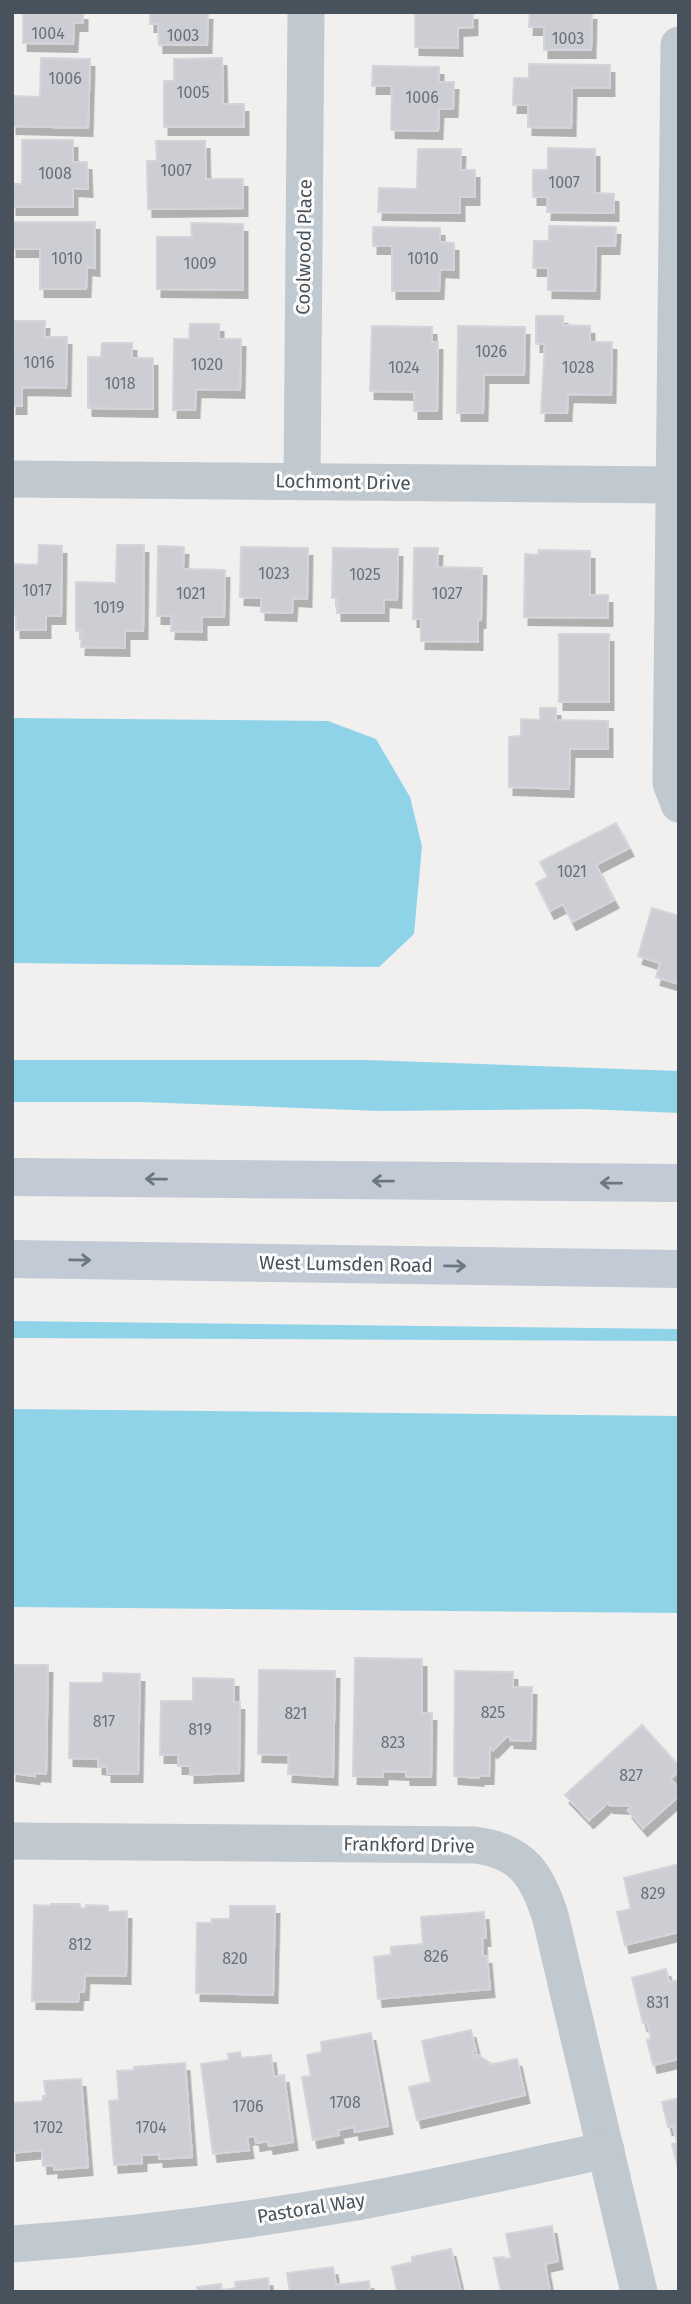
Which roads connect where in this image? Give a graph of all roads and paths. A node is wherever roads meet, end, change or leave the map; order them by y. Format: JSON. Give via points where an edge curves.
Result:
{"nodes":[{"id":1,"x":306,"y":12,"type":"edge"},
{"id":2,"x":679,"y":45,"type":"edge"},
{"id":3,"x":12,"y":480,"type":"edge"},
{"id":4,"x":302,"y":481,"type":"junction"},
{"id":5,"x":673,"y":485,"type":"junction"},
{"id":6,"x":679,"y":804,"type":"edge"},
{"id":7,"x":12,"y":1177,"type":"edge"},
{"id":8,"x":679,"y":1184,"type":"edge"},
{"id":9,"x":12,"y":1259,"type":"edge"},
{"id":10,"x":679,"y":1269,"type":"edge"},
{"id":11,"x":12,"y":1841,"type":"edge"},
{"id":12,"x":606,"y":2150,"type":"junction"},
{"id":13,"x":12,"y":2244,"type":"edge"},
{"id":14,"x":639,"y":2292,"type":"edge"}],
"edges":[{"from":1,"to":4,"type":"street","name":"Coolwood Place"},
{"from":2,"to":5,"type":"street"},
{"from":3,"to":4,"type":"street","name":"Lochmont Drive"},
{"from":4,"to":5,"type":"street","name":"Lochmont Drive"},
{"from":5,"to":6,"type":"street","via":[[671,783]]},
{"from":8,"to":7,"type":"main road","one_way":true},
{"from":9,"to":10,"type":"main road","name":"West Lumsden Road","one_way":true},
{"from":11,"to":12,"type":"street","name":"Frankford Drive","via":[[475,1845],[501,1850],[524,1864],[547,1907]]},
{"from":12,"to":13,"type":"street","name":"Pastoral Way","via":[[343,2204],[191,2227]]},
{"from":12,"to":14,"type":"street","name":"Frankford Drive"}]}
